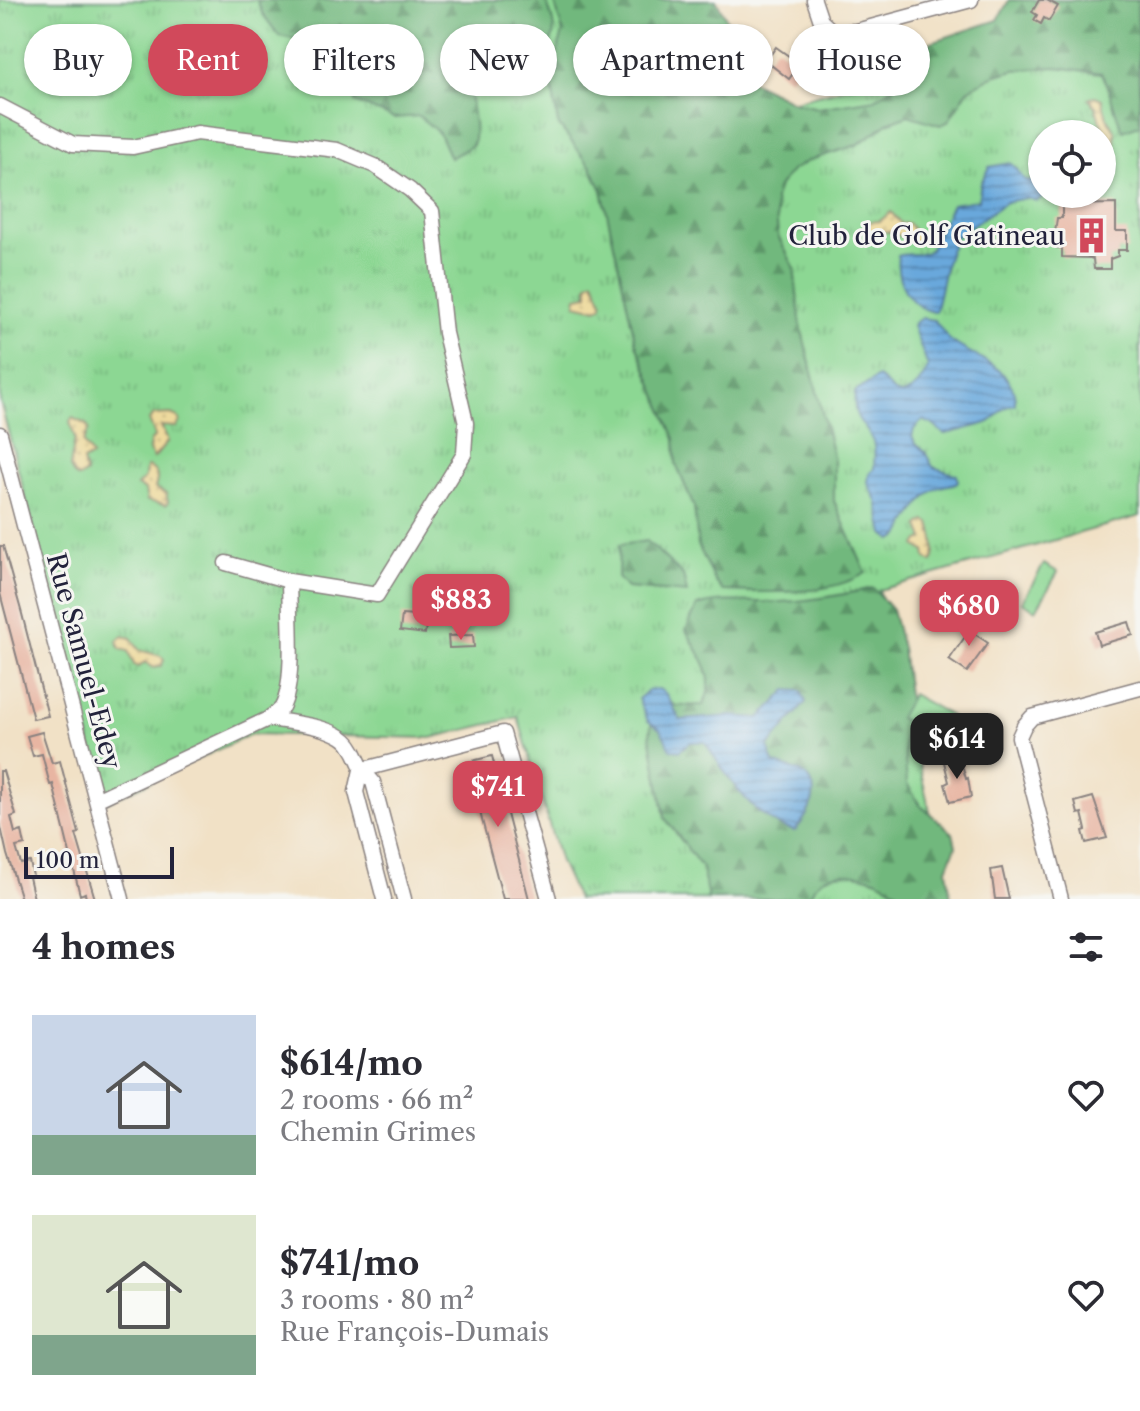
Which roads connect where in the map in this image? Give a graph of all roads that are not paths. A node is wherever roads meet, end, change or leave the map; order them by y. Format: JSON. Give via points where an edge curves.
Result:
{"nodes":[{"id":1,"x":814,"y":0,"type":"edge"},
{"id":2,"x":971,"y":0,"type":"edge"},
{"id":3,"x":0,"y":106,"type":"edge"},
{"id":4,"x":0,"y":434,"type":"edge"},
{"id":5,"x":226,"y":563,"type":"dead end"},
{"id":6,"x":289,"y":581,"type":"junction"},
{"id":7,"x":1140,"y":688,"type":"edge"},
{"id":8,"x":268,"y":719,"type":"junction"},
{"id":9,"x":361,"y":770,"type":"junction"},
{"id":10,"x":96,"y":800,"type":"junction"},
{"id":11,"x":122,"y":899,"type":"edge"},
{"id":12,"x":384,"y":899,"type":"edge"},
{"id":13,"x":404,"y":899,"type":"edge"},
{"id":14,"x":549,"y":899,"type":"edge"},
{"id":15,"x":1061,"y":899,"type":"edge"}],
"edges":[{"from":1,"to":2,"type":"street","via":[[821,21],[833,32],[856,31]]},
{"from":3,"to":6,"type":"street","via":[[73,144],[133,147],[197,133],[337,150],[375,166],[432,211],[445,333],[466,423],[464,454],[377,595]]},
{"from":4,"to":10,"type":"street","name":"Rue Samuel-Edey"},
{"from":5,"to":6,"type":"street"},
{"from":6,"to":8,"type":"street","via":[[288,684],[281,709]]},
{"from":7,"to":15,"type":"street","via":[[1032,717],[1019,737]]},
{"from":8,"to":9,"type":"street","via":[[334,733],[350,744]]},
{"from":8,"to":10,"type":"street"},
{"from":9,"to":12,"type":"street","via":[[356,792]]},
{"from":9,"to":13,"type":"street","via":[[373,782]]},
{"from":9,"to":14,"type":"street","via":[[503,733]]},
{"from":10,"to":11,"type":"street","name":"Rue Samuel-Edey"}]}
